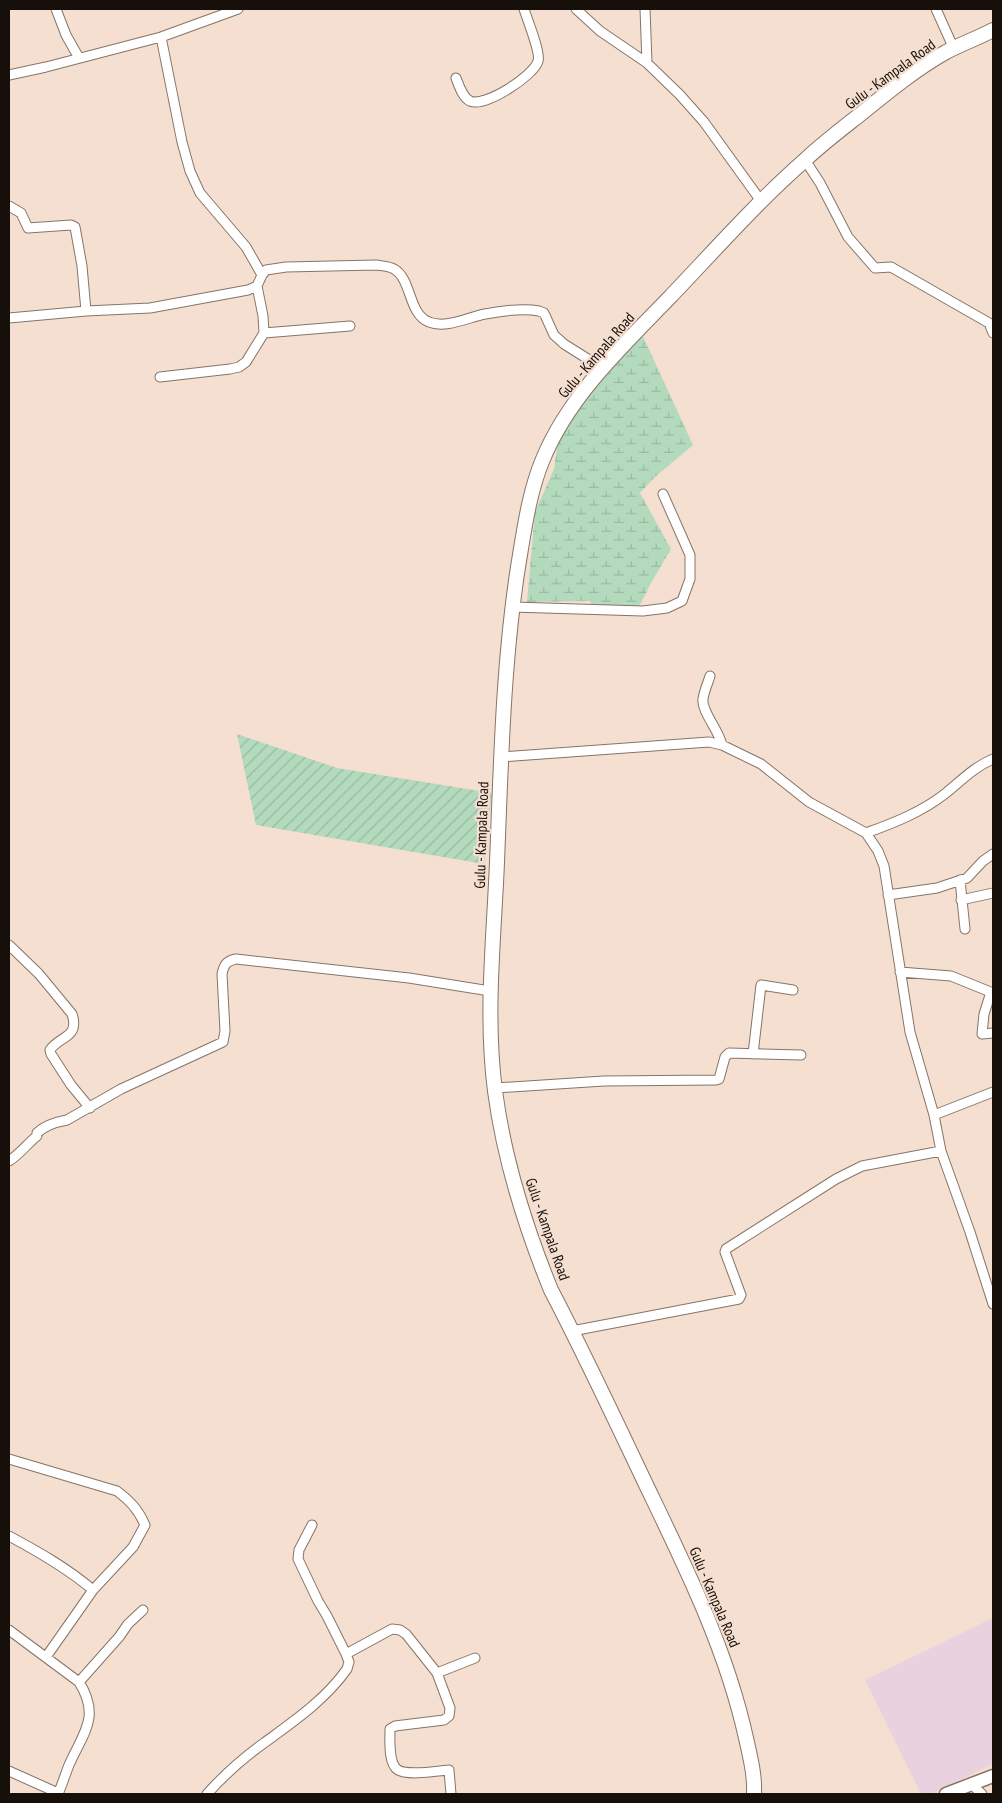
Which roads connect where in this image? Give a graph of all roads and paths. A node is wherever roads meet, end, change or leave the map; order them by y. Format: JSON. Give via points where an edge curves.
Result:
{"nodes":[{"id":1,"x":56,"y":9,"type":"edge"},
{"id":2,"x":238,"y":9,"type":"edge"},
{"id":3,"x":524,"y":9,"type":"edge"},
{"id":4,"x":576,"y":9,"type":"edge"},
{"id":5,"x":645,"y":9,"type":"edge"},
{"id":6,"x":936,"y":9,"type":"edge"},
{"id":7,"x":993,"y":30,"type":"edge"},
{"id":8,"x":161,"y":37,"type":"junction"},
{"id":9,"x":954,"y":49,"type":"junction"},
{"id":10,"x":79,"y":58,"type":"junction"},
{"id":11,"x":648,"y":64,"type":"junction"},
{"id":12,"x":9,"y":75,"type":"edge"},
{"id":13,"x":456,"y":78,"type":"dead end"},
{"id":14,"x":805,"y":160,"type":"junction"},
{"id":15,"x":761,"y":201,"type":"junction"},
{"id":16,"x":9,"y":206,"type":"edge"},
{"id":17,"x":262,"y":275,"type":"junction"},
{"id":18,"x":257,"y":286,"type":"junction"},
{"id":19,"x":86,"y":311,"type":"junction"},
{"id":20,"x":9,"y":318,"type":"edge"},
{"id":21,"x":350,"y":326,"type":"dead end"},
{"id":22,"x":264,"y":333,"type":"junction"},
{"id":23,"x":993,"y":333,"type":"edge"},
{"id":24,"x":608,"y":361,"type":"junction"},
{"id":25,"x":160,"y":377,"type":"dead end"},
{"id":26,"x":663,"y":494,"type":"dead end"},
{"id":27,"x":512,"y":607,"type":"junction"},
{"id":28,"x":710,"y":676,"type":"dead end"},
{"id":29,"x":722,"y":745,"type":"junction"},
{"id":30,"x":500,"y":756,"type":"junction"},
{"id":31,"x":993,"y":758,"type":"edge"},
{"id":32,"x":866,"y":834,"type":"junction"},
{"id":33,"x":993,"y":854,"type":"edge"},
{"id":34,"x":960,"y":880,"type":"junction"},
{"id":35,"x":993,"y":892,"type":"edge"},
{"id":36,"x":888,"y":895,"type":"junction"},
{"id":37,"x":961,"y":900,"type":"junction"},
{"id":38,"x":965,"y":929,"type":"dead end"},
{"id":39,"x":9,"y":945,"type":"edge"},
{"id":40,"x":900,"y":972,"type":"junction"},
{"id":41,"x":490,"y":990,"type":"junction"},
{"id":42,"x":792,"y":990,"type":"dead end"},
{"id":43,"x":992,"y":992,"type":"edge"},
{"id":44,"x":993,"y":1033,"type":"edge"},
{"id":45,"x":753,"y":1054,"type":"junction"},
{"id":46,"x":800,"y":1055,"type":"dead end"},
{"id":47,"x":495,"y":1088,"type":"junction"},
{"id":48,"x":993,"y":1092,"type":"edge"},
{"id":49,"x":90,"y":1108,"type":"junction"},
{"id":50,"x":934,"y":1115,"type":"junction"},
{"id":51,"x":941,"y":1151,"type":"junction"},
{"id":52,"x":9,"y":1161,"type":"edge"},
{"id":53,"x":993,"y":1304,"type":"edge"},
{"id":54,"x":572,"y":1331,"type":"junction"},
{"id":55,"x":9,"y":1459,"type":"edge"},
{"id":56,"x":312,"y":1525,"type":"dead end"},
{"id":57,"x":9,"y":1536,"type":"edge"},
{"id":58,"x":93,"y":1590,"type":"junction"},
{"id":59,"x":143,"y":1610,"type":"dead end"},
{"id":60,"x":9,"y":1630,"type":"edge"},
{"id":61,"x":346,"y":1654,"type":"junction"},
{"id":62,"x":46,"y":1657,"type":"junction"},
{"id":63,"x":475,"y":1658,"type":"dead end"},
{"id":64,"x":437,"y":1673,"type":"junction"},
{"id":65,"x":79,"y":1682,"type":"junction"},
{"id":66,"x":9,"y":1771,"type":"edge"},
{"id":67,"x":993,"y":1776,"type":"edge"},
{"id":68,"x":971,"y":1784,"type":"junction"},
{"id":69,"x":58,"y":1794,"type":"edge"},
{"id":70,"x":207,"y":1794,"type":"edge"},
{"id":71,"x":451,"y":1794,"type":"edge"},
{"id":72,"x":754,"y":1794,"type":"edge"},
{"id":73,"x":946,"y":1794,"type":"edge"},
{"id":74,"x":982,"y":1794,"type":"edge"}],
"edges":[{"from":1,"to":10,"type":"street"},
{"from":2,"to":8,"type":"street"},
{"from":3,"to":13,"type":"street","via":[[538,57],[536,66],[512,86],[476,103],[467,99]]},
{"from":4,"to":11,"type":"street","via":[[600,31]]},
{"from":5,"to":11,"type":"street"},
{"from":6,"to":9,"type":"street"},
{"from":7,"to":9,"type":"main road","name":"Gulu - Kampala Road"},
{"from":8,"to":10,"type":"street"},
{"from":8,"to":17,"type":"street","via":[[190,171],[200,193],[246,247]]},
{"from":9,"to":14,"type":"main road","name":"Gulu - Kampala Road","via":[[894,87]]},
{"from":10,"to":12,"type":"street"},
{"from":11,"to":15,"type":"street","via":[[700,116]]},
{"from":14,"to":15,"type":"main road","name":"Gulu - Kampala Road"},
{"from":14,"to":23,"type":"street","via":[[848,237],[875,268],[891,267],[989,323]]},
{"from":15,"to":24,"type":"main road","name":"Gulu - Kampala Road"},
{"from":16,"to":19,"type":"street","via":[[21,213],[28,228],[75,227]]},
{"from":17,"to":18,"type":"street"},
{"from":17,"to":24,"type":"street","via":[[266,270],[286,267],[376,265],[390,268],[398,272],[417,310],[428,322],[539,310],[544,313],[554,335],[564,344],[591,361]]},
{"from":18,"to":19,"type":"street","via":[[233,294],[150,308]]},
{"from":18,"to":22,"type":"street"},
{"from":19,"to":20,"type":"street"},
{"from":21,"to":22,"type":"street"},
{"from":22,"to":25,"type":"street","via":[[252,355],[239,367]]},
{"from":24,"to":27,"type":"main road","name":"Gulu - Kampala Road","via":[[576,398],[542,460],[530,504]]},
{"from":26,"to":27,"type":"street","via":[[690,555],[690,579],[682,601],[667,608],[643,611]]},
{"from":27,"to":30,"type":"main road","name":"Gulu - Kampala Road"},
{"from":28,"to":29,"type":"street","via":[[702,700],[704,711]]},
{"from":29,"to":30,"type":"street","via":[[709,742]]},
{"from":29,"to":32,"type":"street","via":[[761,764],[809,802]]},
{"from":30,"to":41,"type":"main road","name":"Gulu - Kampala Road"},
{"from":31,"to":32,"type":"street","via":[[905,819]]},
{"from":32,"to":36,"type":"street","via":[[884,866]]},
{"from":33,"to":34,"type":"street","via":[[967,878]]},
{"from":34,"to":36,"type":"street","via":[[937,888]]},
{"from":34,"to":37,"type":"street"},
{"from":35,"to":37,"type":"street"},
{"from":36,"to":40,"type":"street"},
{"from":37,"to":38,"type":"street"},
{"from":39,"to":49,"type":"street","via":[[40,974],[72,1014],[74,1021],[70,1035],[50,1050],[71,1085]]},
{"from":40,"to":43,"type":"street","via":[[951,976]]},
{"from":40,"to":50,"type":"street","via":[[910,1032]]},
{"from":41,"to":47,"type":"main road","name":"Gulu - Kampala Road"},
{"from":41,"to":49,"type":"street","via":[[409,978],[230,960],[223,967],[222,974],[223,1042],[121,1089]]},
{"from":42,"to":45,"type":"street","via":[[761,985]]},
{"from":43,"to":44,"type":"street","via":[[984,1014],[982,1034]]},
{"from":45,"to":46,"type":"street"},
{"from":45,"to":47,"type":"street","via":[[728,1054],[716,1080],[604,1081]]},
{"from":47,"to":54,"type":"main road","name":"Gulu - Kampala Road","via":[[512,1177],[536,1253]]},
{"from":48,"to":50,"type":"street"},
{"from":49,"to":52,"type":"street","via":[[41,1129]]},
{"from":50,"to":51,"type":"street"},
{"from":51,"to":53,"type":"street"},
{"from":51,"to":54,"type":"street","via":[[862,1166],[726,1249],[741,1295],[738,1299]]},
{"from":54,"to":72,"type":"main road","name":"Gulu - Kampala Road","via":[[711,1624],[741,1715],[752,1766]]},
{"from":55,"to":58,"type":"street","via":[[117,1491],[139,1512],[145,1525],[139,1538]]},
{"from":56,"to":61,"type":"street","via":[[299,1550],[298,1559]]},
{"from":57,"to":58,"type":"street","via":[[70,1570]]},
{"from":58,"to":62,"type":"street"},
{"from":59,"to":65,"type":"street"},
{"from":60,"to":62,"type":"street"},
{"from":61,"to":64,"type":"street","via":[[392,1629],[400,1630]]},
{"from":61,"to":70,"type":"street","via":[[347,1669],[316,1702],[301,1717],[263,1743]]},
{"from":62,"to":65,"type":"street"},
{"from":63,"to":64,"type":"street"},
{"from":64,"to":71,"type":"street","via":[[450,1716],[444,1720],[393,1727],[390,1751],[392,1761],[400,1771],[449,1770]]},
{"from":65,"to":69,"type":"street","via":[[88,1701],[88,1727]]},
{"from":66,"to":69,"type":"street"},
{"from":67,"to":68,"type":"street"},
{"from":68,"to":73,"type":"street"},
{"from":68,"to":74,"type":"street"}]}
